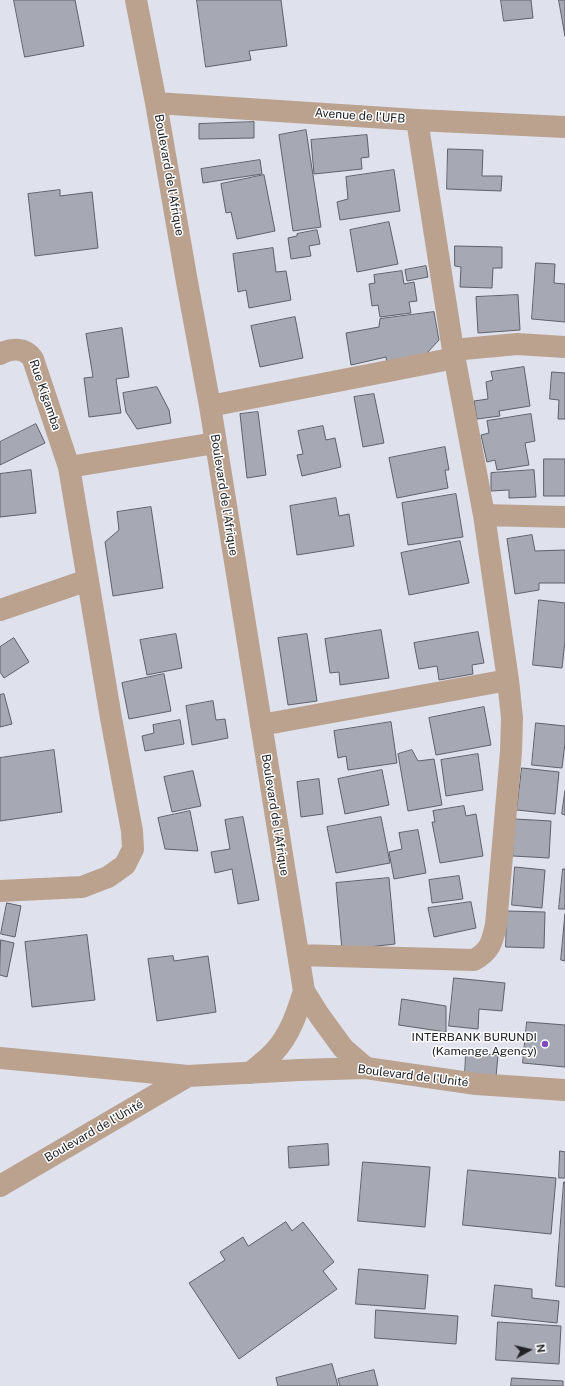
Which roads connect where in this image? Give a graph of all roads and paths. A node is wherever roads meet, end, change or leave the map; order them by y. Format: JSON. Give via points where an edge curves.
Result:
{"nodes":[{"id":1,"x":136,"y":0,"type":"edge"},
{"id":2,"x":156,"y":103,"type":"junction"},
{"id":3,"x":417,"y":120,"type":"junction"},
{"id":4,"x":565,"y":126,"type":"edge"},
{"id":5,"x":565,"y":347,"type":"edge"},
{"id":6,"x":0,"y":354,"type":"edge"},
{"id":7,"x":454,"y":354,"type":"junction"},
{"id":8,"x":210,"y":406,"type":"junction"},
{"id":9,"x":215,"y":443,"type":"junction"},
{"id":10,"x":69,"y":467,"type":"junction"},
{"id":11,"x":484,"y":515,"type":"junction"},
{"id":12,"x":565,"y":517,"type":"edge"},
{"id":13,"x":88,"y":580,"type":"junction"},
{"id":14,"x":0,"y":610,"type":"edge"},
{"id":15,"x":508,"y":680,"type":"junction"},
{"id":16,"x":261,"y":726,"type":"junction"},
{"id":17,"x":0,"y":892,"type":"edge"},
{"id":18,"x":298,"y":955,"type":"junction"},
{"id":19,"x":304,"y":991,"type":"junction"},
{"id":20,"x":0,"y":1058,"type":"edge"},
{"id":21,"x":366,"y":1068,"type":"junction"},
{"id":22,"x":250,"y":1073,"type":"junction"},
{"id":23,"x":188,"y":1076,"type":"junction"},
{"id":24,"x":565,"y":1090,"type":"edge"},
{"id":25,"x":0,"y":1186,"type":"edge"}],
"edges":[{"from":1,"to":2,"type":"street","name":"Boulevard de l'Afrique"},
{"from":2,"to":3,"type":"street","name":"Avenue de l'UFB"},
{"from":2,"to":8,"type":"street","name":"Boulevard de l'Afrique"},
{"from":3,"to":4,"type":"street","name":"Avenue de l'UFB"},
{"from":3,"to":7,"type":"street"},
{"from":5,"to":7,"type":"street","via":[[517,344]]},
{"from":6,"to":10,"type":"street","name":"Rue Kigamba","via":[[22,350],[33,358]]},
{"from":7,"to":8,"type":"street"},
{"from":7,"to":11,"type":"street"},
{"from":8,"to":9,"type":"street","name":"Boulevard de l'Afrique"},
{"from":9,"to":10,"type":"street"},
{"from":9,"to":16,"type":"street","name":"Boulevard de l'Afrique"},
{"from":10,"to":13,"type":"street","name":"Rue Kigamba"},
{"from":11,"to":12,"type":"street"},
{"from":11,"to":15,"type":"street"},
{"from":13,"to":14,"type":"street"},
{"from":13,"to":17,"type":"street","name":"Rue Kigamba","via":[[133,849],[125,865],[108,877],[82,887]]},
{"from":15,"to":16,"type":"street"},
{"from":15,"to":18,"type":"street","via":[[512,718],[511,752],[496,925],[492,944],[474,960]]},
{"from":16,"to":18,"type":"street","name":"Boulevard de l'Afrique"},
{"from":18,"to":19,"type":"street","name":"Boulevard de l'Afrique"},
{"from":19,"to":21,"type":"street","name":"Boulevard de l'Afrique","via":[[343,1048]]},
{"from":19,"to":22,"type":"street","name":"Boulevard de l'Afrique","via":[[294,1022],[285,1038],[274,1052]]},
{"from":20,"to":23,"type":"street","name":"Boulevard de l'Unité"},
{"from":21,"to":22,"type":"street","name":"Boulevard de l'Unité"},
{"from":21,"to":24,"type":"street","name":"Boulevard de l'Unité","via":[[476,1084]]},
{"from":22,"to":23,"type":"street","name":"Boulevard de l'Unité"},
{"from":23,"to":25,"type":"street","name":"Boulevard de l'Unité"}]}
